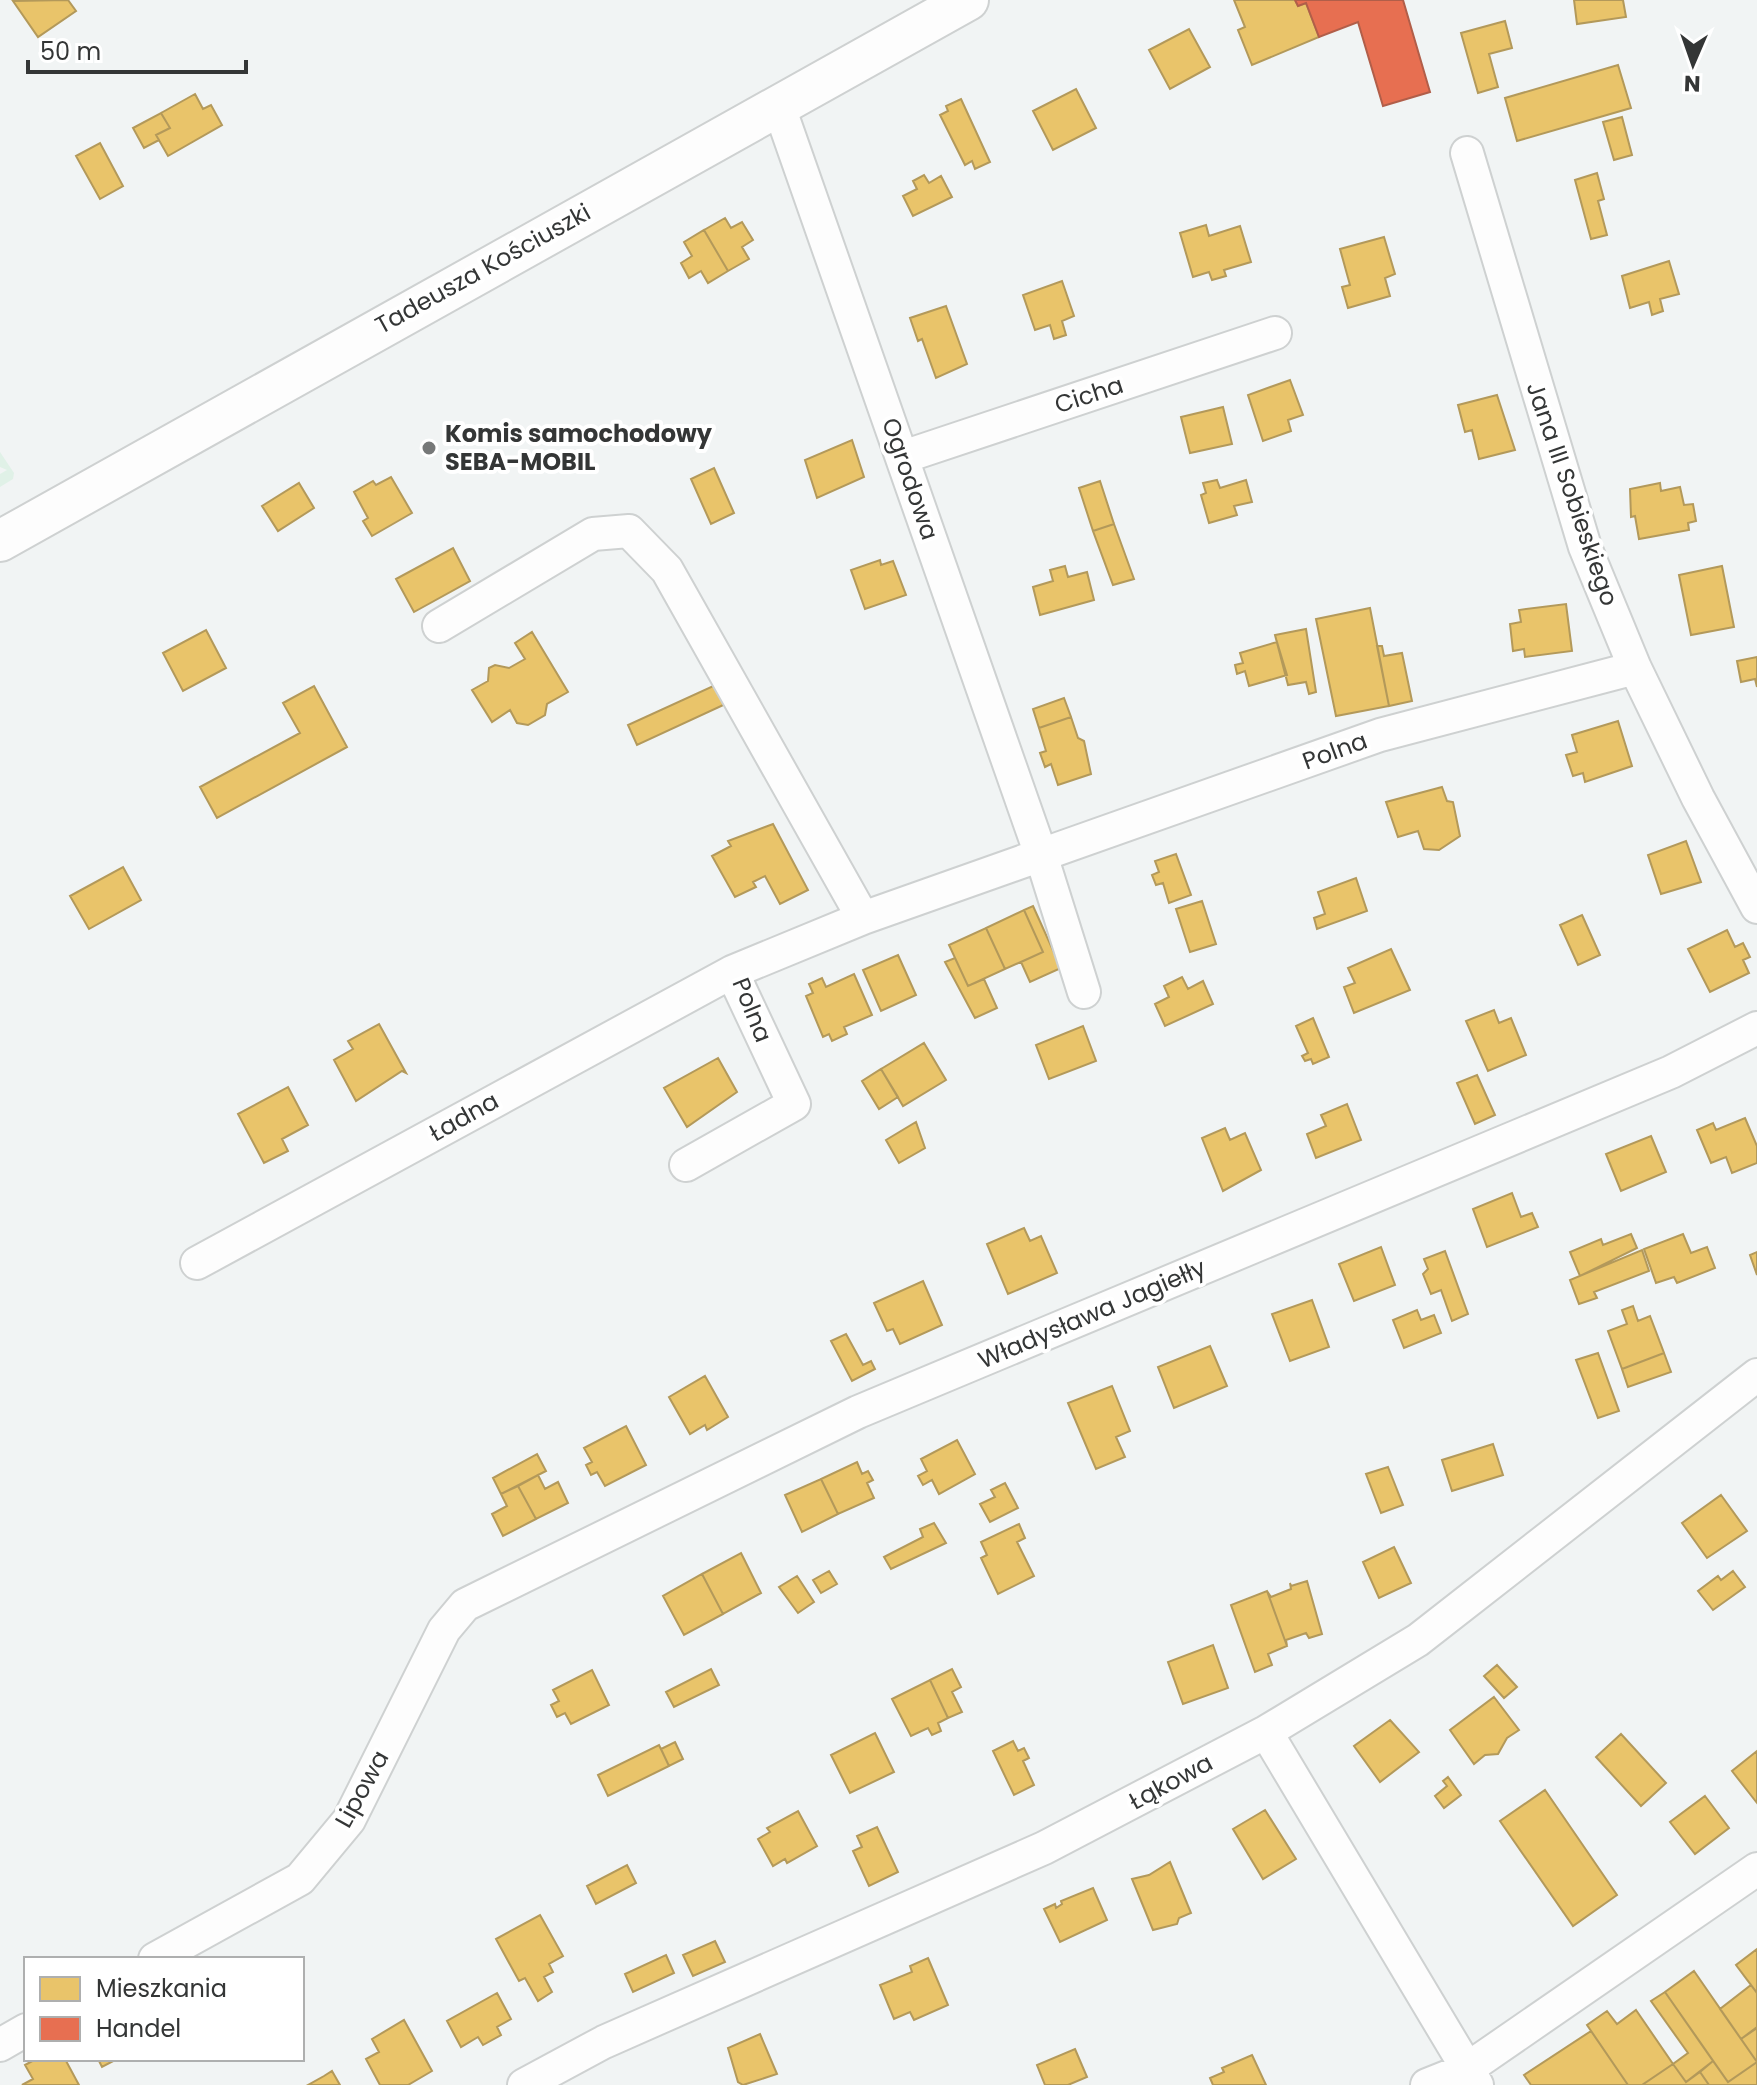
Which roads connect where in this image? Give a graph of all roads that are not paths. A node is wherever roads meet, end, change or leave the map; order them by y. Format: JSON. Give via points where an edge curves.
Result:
{"nodes":[{"id":1,"x":968,"y":0,"type":"edge"},
{"id":2,"x":778,"y":104,"type":"junction"},
{"id":3,"x":1467,"y":153,"type":"dead end"},
{"id":4,"x":1275,"y":333,"type":"dead end"},
{"id":5,"x":903,"y":457,"type":"junction"},
{"id":6,"x":0,"y":541,"type":"edge"},
{"id":7,"x":439,"y":626,"type":"dead end"},
{"id":8,"x":1635,"y":668,"type":"junction"},
{"id":9,"x":1041,"y":855,"type":"junction"},
{"id":10,"x":1757,"y":907,"type":"edge"},
{"id":11,"x":863,"y":918,"type":"junction"},
{"id":12,"x":732,"y":972,"type":"junction"},
{"id":13,"x":1084,"y":992,"type":"dead end"},
{"id":14,"x":1757,"y":1028,"type":"edge"},
{"id":15,"x":686,"y":1165,"type":"dead end"},
{"id":16,"x":197,"y":1263,"type":"dead end"},
{"id":17,"x":1757,"y":1375,"type":"edge"},
{"id":18,"x":444,"y":1630,"type":"joint"},
{"id":19,"x":1266,"y":1732,"type":"junction"},
{"id":20,"x":1757,"y":1869,"type":"edge"},
{"id":21,"x":159,"y":1957,"type":"edge"},
{"id":22,"x":24,"y":2031,"type":"edge"},
{"id":23,"x":0,"y":2045,"type":"edge"},
{"id":24,"x":1472,"y":2077,"type":"edge"},
{"id":25,"x":524,"y":2085,"type":"edge"},
{"id":26,"x":1427,"y":2085,"type":"edge"}],
"edges":[{"from":1,"to":2,"type":"main road","name":"Tadeusza Kościuszki"},
{"from":2,"to":5,"type":"street","name":"Ogrodowa"},
{"from":2,"to":6,"type":"main road","name":"Tadeusza Kościuszki"},
{"from":3,"to":8,"type":"street","name":"Jana III Sobieskiego","via":[[1585,547]]},
{"from":4,"to":5,"type":"street","name":"Cicha"},
{"from":5,"to":9,"type":"street","name":"Ogrodowa"},
{"from":7,"to":11,"type":"street","via":[[593,534],[629,531],[667,570]]},
{"from":8,"to":9,"type":"street","name":"Polna","via":[[1380,735]]},
{"from":8,"to":10,"type":"street","name":"Jana III Sobieskiego"},
{"from":9,"to":11,"type":"street","name":"Polna"},
{"from":9,"to":13,"type":"street"},
{"from":11,"to":12,"type":"street","name":"Polna"},
{"from":12,"to":15,"type":"street","name":"Polna","via":[[794,1104]]},
{"from":12,"to":16,"type":"street","name":"Ładna"},
{"from":14,"to":18,"type":"street","name":"Władysława Jagiełły","via":[[1671,1072],[858,1412],[465,1605]]},
{"from":17,"to":19,"type":"street","name":"Łąkowa","via":[[1418,1640]]},
{"from":18,"to":21,"type":"street","name":"Lipowa","via":[[349,1820],[300,1879]]},
{"from":19,"to":24,"type":"street"},
{"from":19,"to":25,"type":"street","name":"Łąkowa","via":[[1044,1848],[604,2042]]},
{"from":20,"to":24,"type":"street"},
{"from":22,"to":23,"type":"street"},
{"from":24,"to":26,"type":"street"}]}
